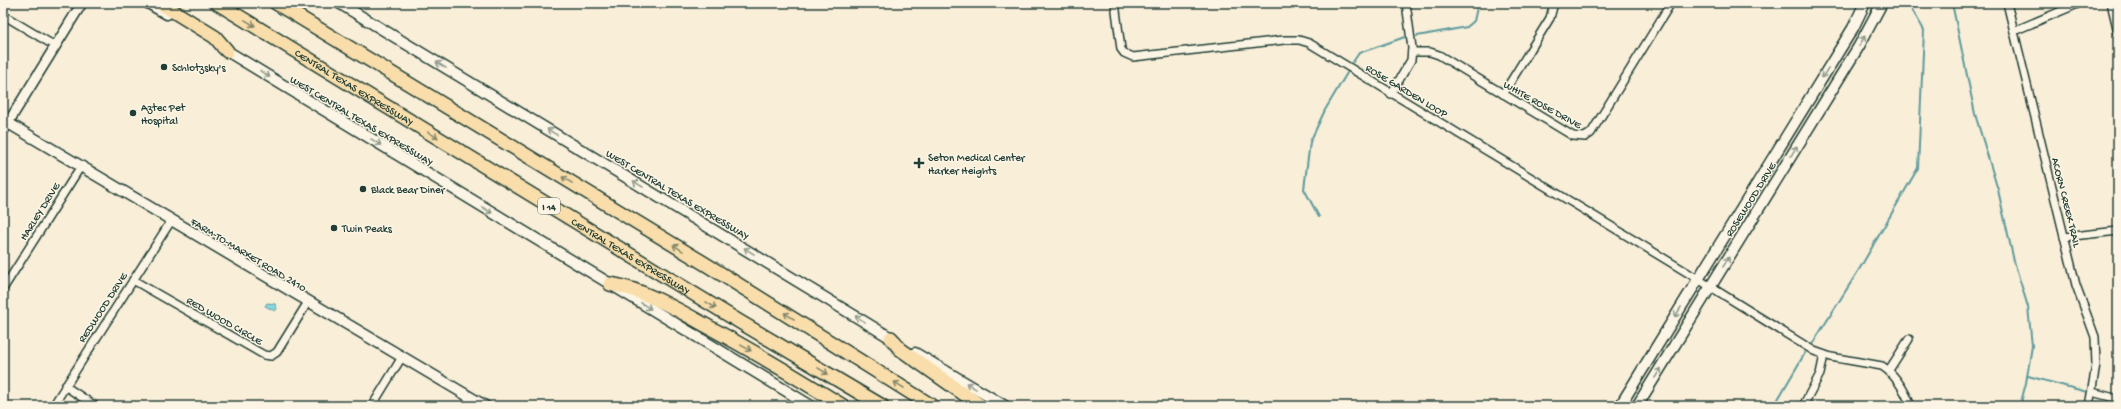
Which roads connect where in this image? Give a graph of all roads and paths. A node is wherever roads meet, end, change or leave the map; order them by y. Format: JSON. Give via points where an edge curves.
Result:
{"nodes":[{"id":1,"x":82,"y":3,"type":"edge"},
{"id":2,"x":148,"y":3,"type":"edge"},
{"id":3,"x":160,"y":3,"type":"edge"},
{"id":4,"x":217,"y":3,"type":"edge"},
{"id":5,"x":276,"y":3,"type":"edge"},
{"id":6,"x":339,"y":3,"type":"edge"},
{"id":7,"x":1115,"y":3,"type":"edge"},
{"id":8,"x":1406,"y":3,"type":"edge"},
{"id":9,"x":1554,"y":3,"type":"edge"},
{"id":10,"x":1671,"y":3,"type":"edge"},
{"id":11,"x":1865,"y":3,"type":"edge"},
{"id":12,"x":1882,"y":3,"type":"edge"},
{"id":13,"x":2007,"y":3,"type":"edge"},
{"id":14,"x":2080,"y":3,"type":"edge"},
{"id":15,"x":2111,"y":3,"type":"edge"},
{"id":16,"x":3,"y":15,"type":"edge"},
{"id":17,"x":2014,"y":31,"type":"junction"},
{"id":18,"x":2118,"y":32,"type":"edge"},
{"id":19,"x":55,"y":46,"type":"junction"},
{"id":20,"x":227,"y":51,"type":"junction"},
{"id":21,"x":1412,"y":52,"type":"junction"},
{"id":22,"x":1391,"y":94,"type":"junction"},
{"id":23,"x":1502,"y":94,"type":"junction"},
{"id":24,"x":5,"y":125,"type":"edge"},
{"id":25,"x":81,"y":166,"type":"junction"},
{"id":26,"x":170,"y":221,"type":"junction"},
{"id":27,"x":2118,"y":231,"type":"edge"},
{"id":28,"x":2064,"y":237,"type":"junction"},
{"id":29,"x":1698,"y":279,"type":"junction"},
{"id":30,"x":133,"y":280,"type":"junction"},
{"id":31,"x":610,"y":284,"type":"junction"},
{"id":32,"x":1711,"y":286,"type":"junction"},
{"id":33,"x":3,"y":289,"type":"edge"},
{"id":34,"x":308,"y":302,"type":"junction"},
{"id":35,"x":891,"y":338,"type":"junction"},
{"id":36,"x":1908,"y":339,"type":"dead end"},
{"id":37,"x":1824,"y":355,"type":"junction"},
{"id":38,"x":402,"y":357,"type":"junction"},
{"id":39,"x":1889,"y":370,"type":"junction"},
{"id":40,"x":65,"y":386,"type":"junction"},
{"id":41,"x":2092,"y":392,"type":"junction"},
{"id":42,"x":2118,"y":399,"type":"edge"},
{"id":43,"x":53,"y":406,"type":"edge"},
{"id":44,"x":95,"y":406,"type":"edge"},
{"id":45,"x":372,"y":406,"type":"edge"},
{"id":46,"x":485,"y":406,"type":"edge"},
{"id":47,"x":811,"y":406,"type":"edge"},
{"id":48,"x":843,"y":406,"type":"edge"},
{"id":49,"x":882,"y":406,"type":"edge"},
{"id":50,"x":932,"y":406,"type":"edge"},
{"id":51,"x":981,"y":406,"type":"edge"},
{"id":52,"x":1004,"y":406,"type":"edge"},
{"id":53,"x":1620,"y":406,"type":"edge"},
{"id":54,"x":1637,"y":406,"type":"edge"},
{"id":55,"x":1803,"y":406,"type":"edge"},
{"id":56,"x":1911,"y":406,"type":"edge"},
{"id":57,"x":2089,"y":406,"type":"edge"}],
"edges":[{"from":1,"to":19,"type":"street"},
{"from":2,"to":20,"type":"main road","name":"WEST CENTRAL TEXAS EXPRESSWAY"},
{"from":3,"to":20,"type":"highway","via":[[215,37]]},
{"from":4,"to":49,"type":"highway","name":"CENTRAL TEXAS EXPRESSWAY","number":"I 14","one_way":true},
{"from":50,"to":5,"type":"highway","one_way":true,"via":[[707,265]]},
{"from":35,"to":6,"type":"main road","name":"WEST CENTRAL TEXAS EXPRESSWAY","one_way":true},
{"from":7,"to":22,"type":"street","name":"ROSE GARDEN LOOP","via":[[1121,49],[1129,56],[1299,40],[1318,48]]},
{"from":8,"to":21,"type":"street"},
{"from":9,"to":23,"type":"street","via":[[1550,18]]},
{"from":10,"to":23,"type":"street","name":"WHITE ROSE DRIVE","via":[[1591,133],[1585,137],[1573,136]]},
{"from":11,"to":29,"type":"main road","name":"ROSEWOOD DRIVE","one_way":true,"via":[[1849,35]]},
{"from":32,"to":12,"type":"main road","name":"ROSEWOOD DRIVE","one_way":true,"via":[[1859,46]]},
{"from":13,"to":17,"type":"street","name":"ACORN CREEK TRAIL"},
{"from":14,"to":17,"type":"street"},
{"from":15,"to":18,"type":"street"},
{"from":16,"to":19,"type":"street"},
{"from":17,"to":28,"type":"street","name":"ACORN CREEK TRAIL"},
{"from":19,"to":24,"type":"street"},
{"from":20,"to":31,"type":"main road","name":"WEST CENTRAL TEXAS EXPRESSWAY","one_way":true},
{"from":21,"to":22,"type":"street","via":[[1408,67]]},
{"from":21,"to":23,"type":"street","name":"WHITE ROSE DRIVE","via":[[1439,55]]},
{"from":22,"to":29,"type":"street","name":"ROSE GARDEN LOOP"},
{"from":24,"to":25,"type":"main road","name":"FARM-TO-MARKET ROAD 2410"},
{"from":25,"to":26,"type":"main road","name":"FARM-TO-MARKET ROAD 2410"},
{"from":25,"to":33,"type":"street","name":"HARLEY DRIVE"},
{"from":26,"to":30,"type":"street","name":"REDWOOD DRIVE"},
{"from":26,"to":34,"type":"main road","name":"FARM-TO-MARKET ROAD 2410"},
{"from":27,"to":28,"type":"street"},
{"from":28,"to":41,"type":"street","name":"ACORN CREEK TRAIL","via":[[2076,285],[2095,337],[2096,365]]},
{"from":29,"to":32,"type":"street","name":"ROSE GARDEN LOOP"},
{"from":29,"to":53,"type":"main road","name":"ROSEWOOD DRIVE","one_way":true},
{"from":30,"to":34,"type":"street","name":"RED WOOD CIRCLE","via":[[264,355],[271,356],[277,352]]},
{"from":30,"to":40,"type":"street","name":"REDWOOD DRIVE"},
{"from":31,"to":47,"type":"main road","name":"WEST CENTRAL TEXAS EXPRESSWAY","one_way":true},
{"from":31,"to":48,"type":"highway","one_way":true,"via":[[629,288],[695,320],[764,357]]},
{"from":32,"to":37,"type":"street","name":"ROSE GARDEN LOOP"},
{"from":54,"to":32,"type":"main road","name":"ROSEWOOD DRIVE","one_way":true},
{"from":34,"to":38,"type":"main road","name":"FARM-TO-MARKET ROAD 2410"},
{"from":35,"to":51,"type":"highway","via":[[900,349]]},
{"from":52,"to":35,"type":"main road","name":"WEST CENTRAL TEXAS EXPRESSWAY","one_way":true},
{"from":36,"to":39,"type":"street"},
{"from":37,"to":39,"type":"street","name":"ROSE GARDEN LOOP","via":[[1874,363]]},
{"from":37,"to":55,"type":"street","via":[[1818,379]]},
{"from":38,"to":45,"type":"street"},
{"from":38,"to":46,"type":"main road","name":"FARM-TO-MARKET ROAD 2410"},
{"from":39,"to":56,"type":"street"},
{"from":40,"to":43,"type":"street","name":"REDWOOD DRIVE"},
{"from":40,"to":44,"type":"street"},
{"from":41,"to":42,"type":"street"},
{"from":41,"to":57,"type":"street","name":"ACORN CREEK TRAIL"}]}
